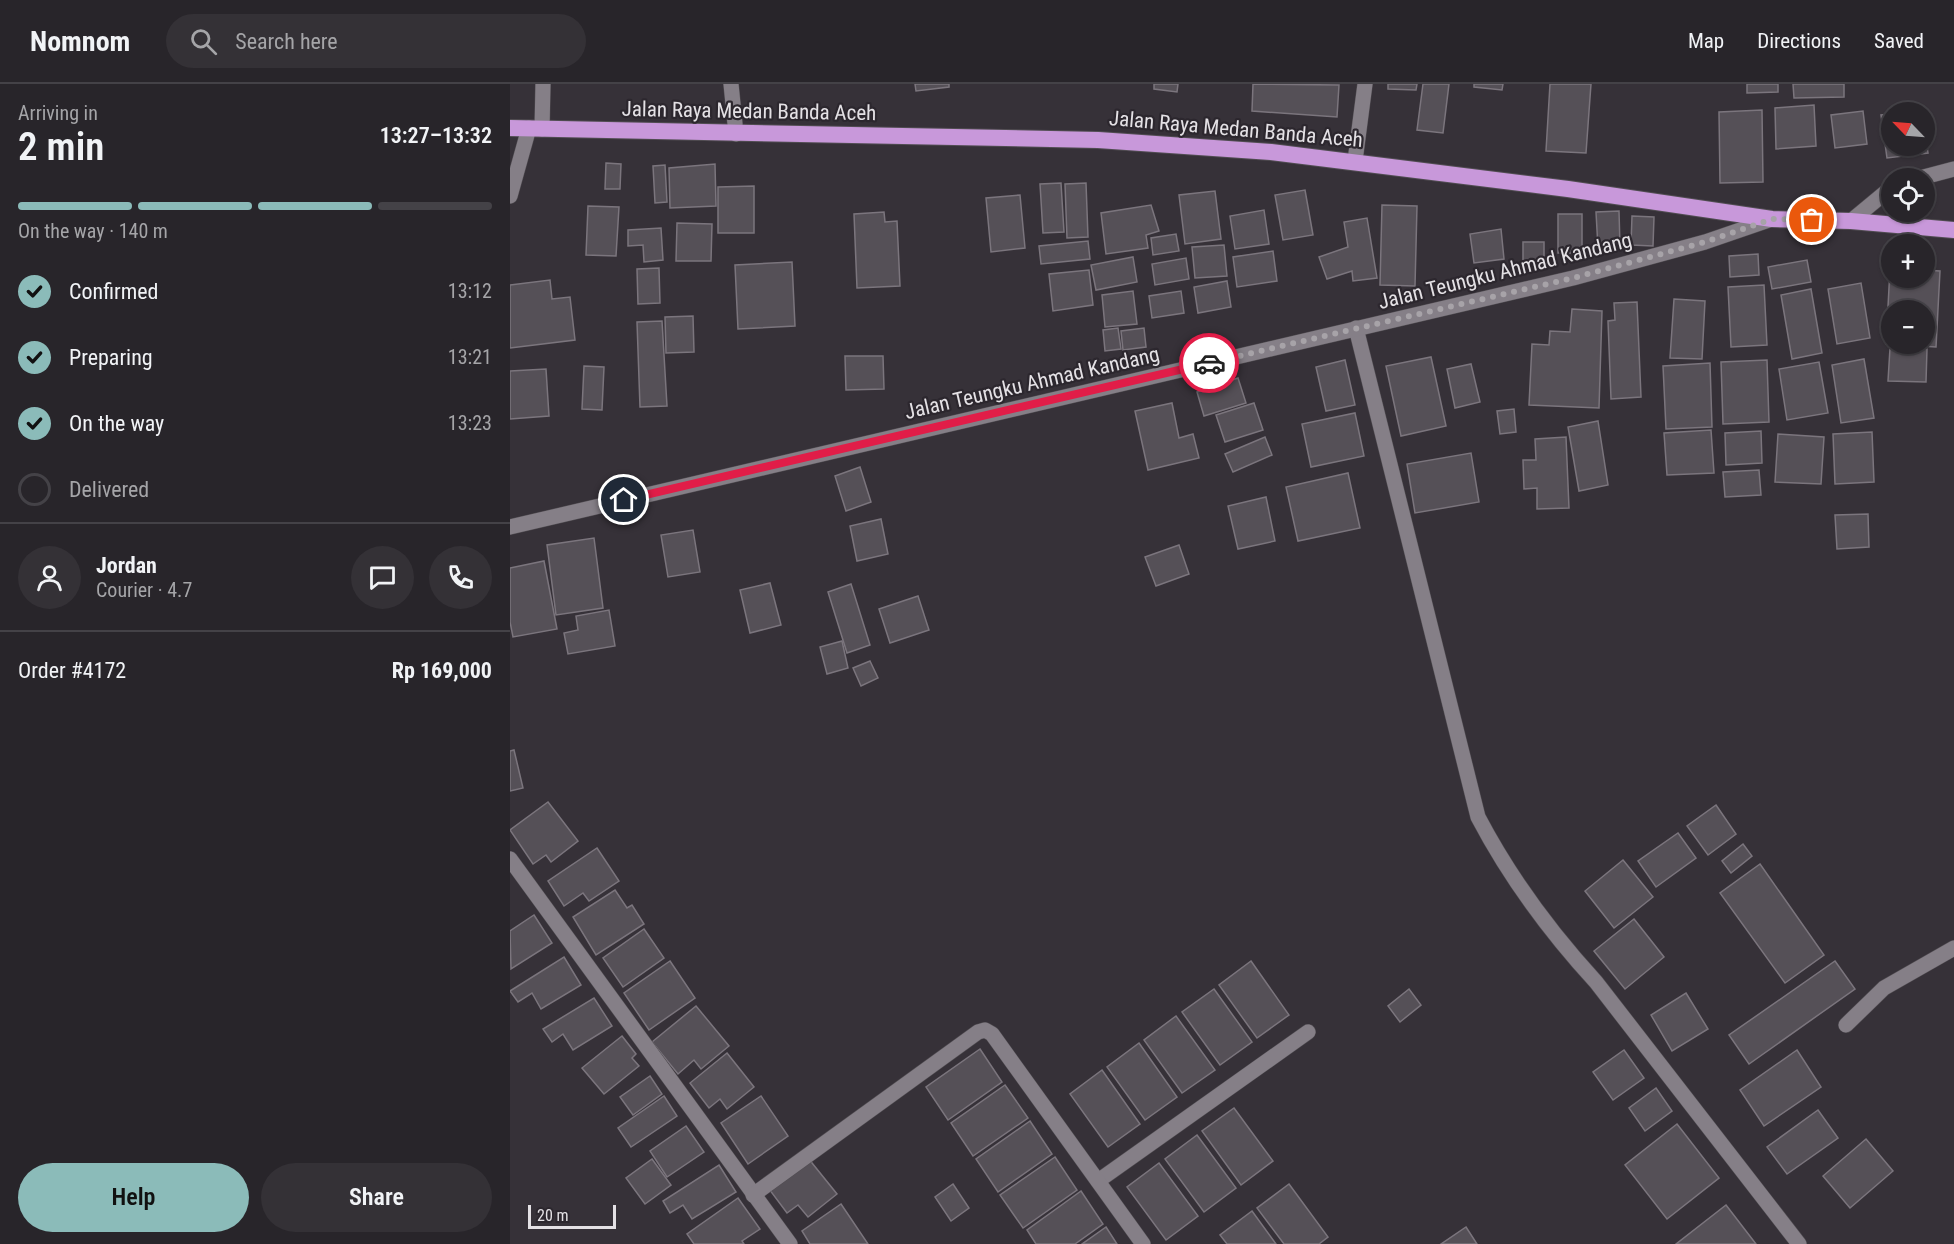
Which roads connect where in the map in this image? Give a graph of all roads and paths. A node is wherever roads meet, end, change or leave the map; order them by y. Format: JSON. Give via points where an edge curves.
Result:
{"nodes":[{"id":1,"x":543,"y":84,"type":"edge"},
{"id":2,"x":731,"y":84,"type":"edge"},
{"id":3,"x":1365,"y":84,"type":"edge"},
{"id":4,"x":510,"y":128,"type":"edge"},
{"id":5,"x":536,"y":129,"type":"junction"},
{"id":6,"x":736,"y":134,"type":"junction"},
{"id":7,"x":1355,"y":161,"type":"junction"},
{"id":8,"x":1954,"y":169,"type":"edge"},
{"id":9,"x":1935,"y":174,"type":"edge"},
{"id":10,"x":510,"y":195,"type":"edge"},
{"id":11,"x":1881,"y":196,"type":"edge"},
{"id":12,"x":1772,"y":219,"type":"junction"},
{"id":13,"x":1851,"y":222,"type":"junction"},
{"id":14,"x":1954,"y":230,"type":"edge"},
{"id":15,"x":1356,"y":328,"type":"junction"},
{"id":16,"x":510,"y":527,"type":"edge"},
{"id":17,"x":510,"y":859,"type":"edge"},
{"id":18,"x":1954,"y":948,"type":"edge"},
{"id":19,"x":1846,"y":1025,"type":"dead end"},
{"id":20,"x":1308,"y":1032,"type":"dead end"},
{"id":21,"x":1098,"y":1182,"type":"junction"},
{"id":22,"x":753,"y":1195,"type":"junction"},
{"id":23,"x":790,"y":1244,"type":"edge"},
{"id":24,"x":1143,"y":1244,"type":"edge"},
{"id":25,"x":1799,"y":1244,"type":"edge"}],
"edges":[{"from":1,"to":5,"type":"street"},
{"from":2,"to":6,"type":"street"},
{"from":3,"to":7,"type":"street"},
{"from":4,"to":5,"type":"highway","name":"Jalan Raya Medan Banda Aceh"},
{"from":5,"to":6,"type":"highway","name":"Jalan Raya Medan Banda Aceh"},
{"from":5,"to":10,"type":"street"},
{"from":6,"to":7,"type":"highway","name":"Jalan Raya Medan Banda Aceh","via":[[1098,140]]},
{"from":7,"to":12,"type":"highway","name":"Jalan Raya Medan Banda Aceh"},
{"from":8,"to":9,"type":"street"},
{"from":11,"to":13,"type":"street"},
{"from":12,"to":13,"type":"highway","name":"Jalan Raya Medan Banda Aceh"},
{"from":12,"to":15,"type":"street","name":"Jalan Teungku Ahmad Kandang","via":[[1705,242],[1573,278]]},
{"from":13,"to":14,"type":"highway","name":"Jalan Raya Medan Banda Aceh"},
{"from":15,"to":16,"type":"street","name":"Jalan Teungku Ahmad Kandang"},
{"from":15,"to":25,"type":"street","via":[[1478,817],[1496,852],[1571,955]]},
{"from":17,"to":22,"type":"street"},
{"from":18,"to":19,"type":"street","via":[[1884,988]]},
{"from":20,"to":21,"type":"street"},
{"from":21,"to":22,"type":"street","via":[[992,1034],[985,1030]]},
{"from":21,"to":24,"type":"street"},
{"from":22,"to":23,"type":"street"}]}
